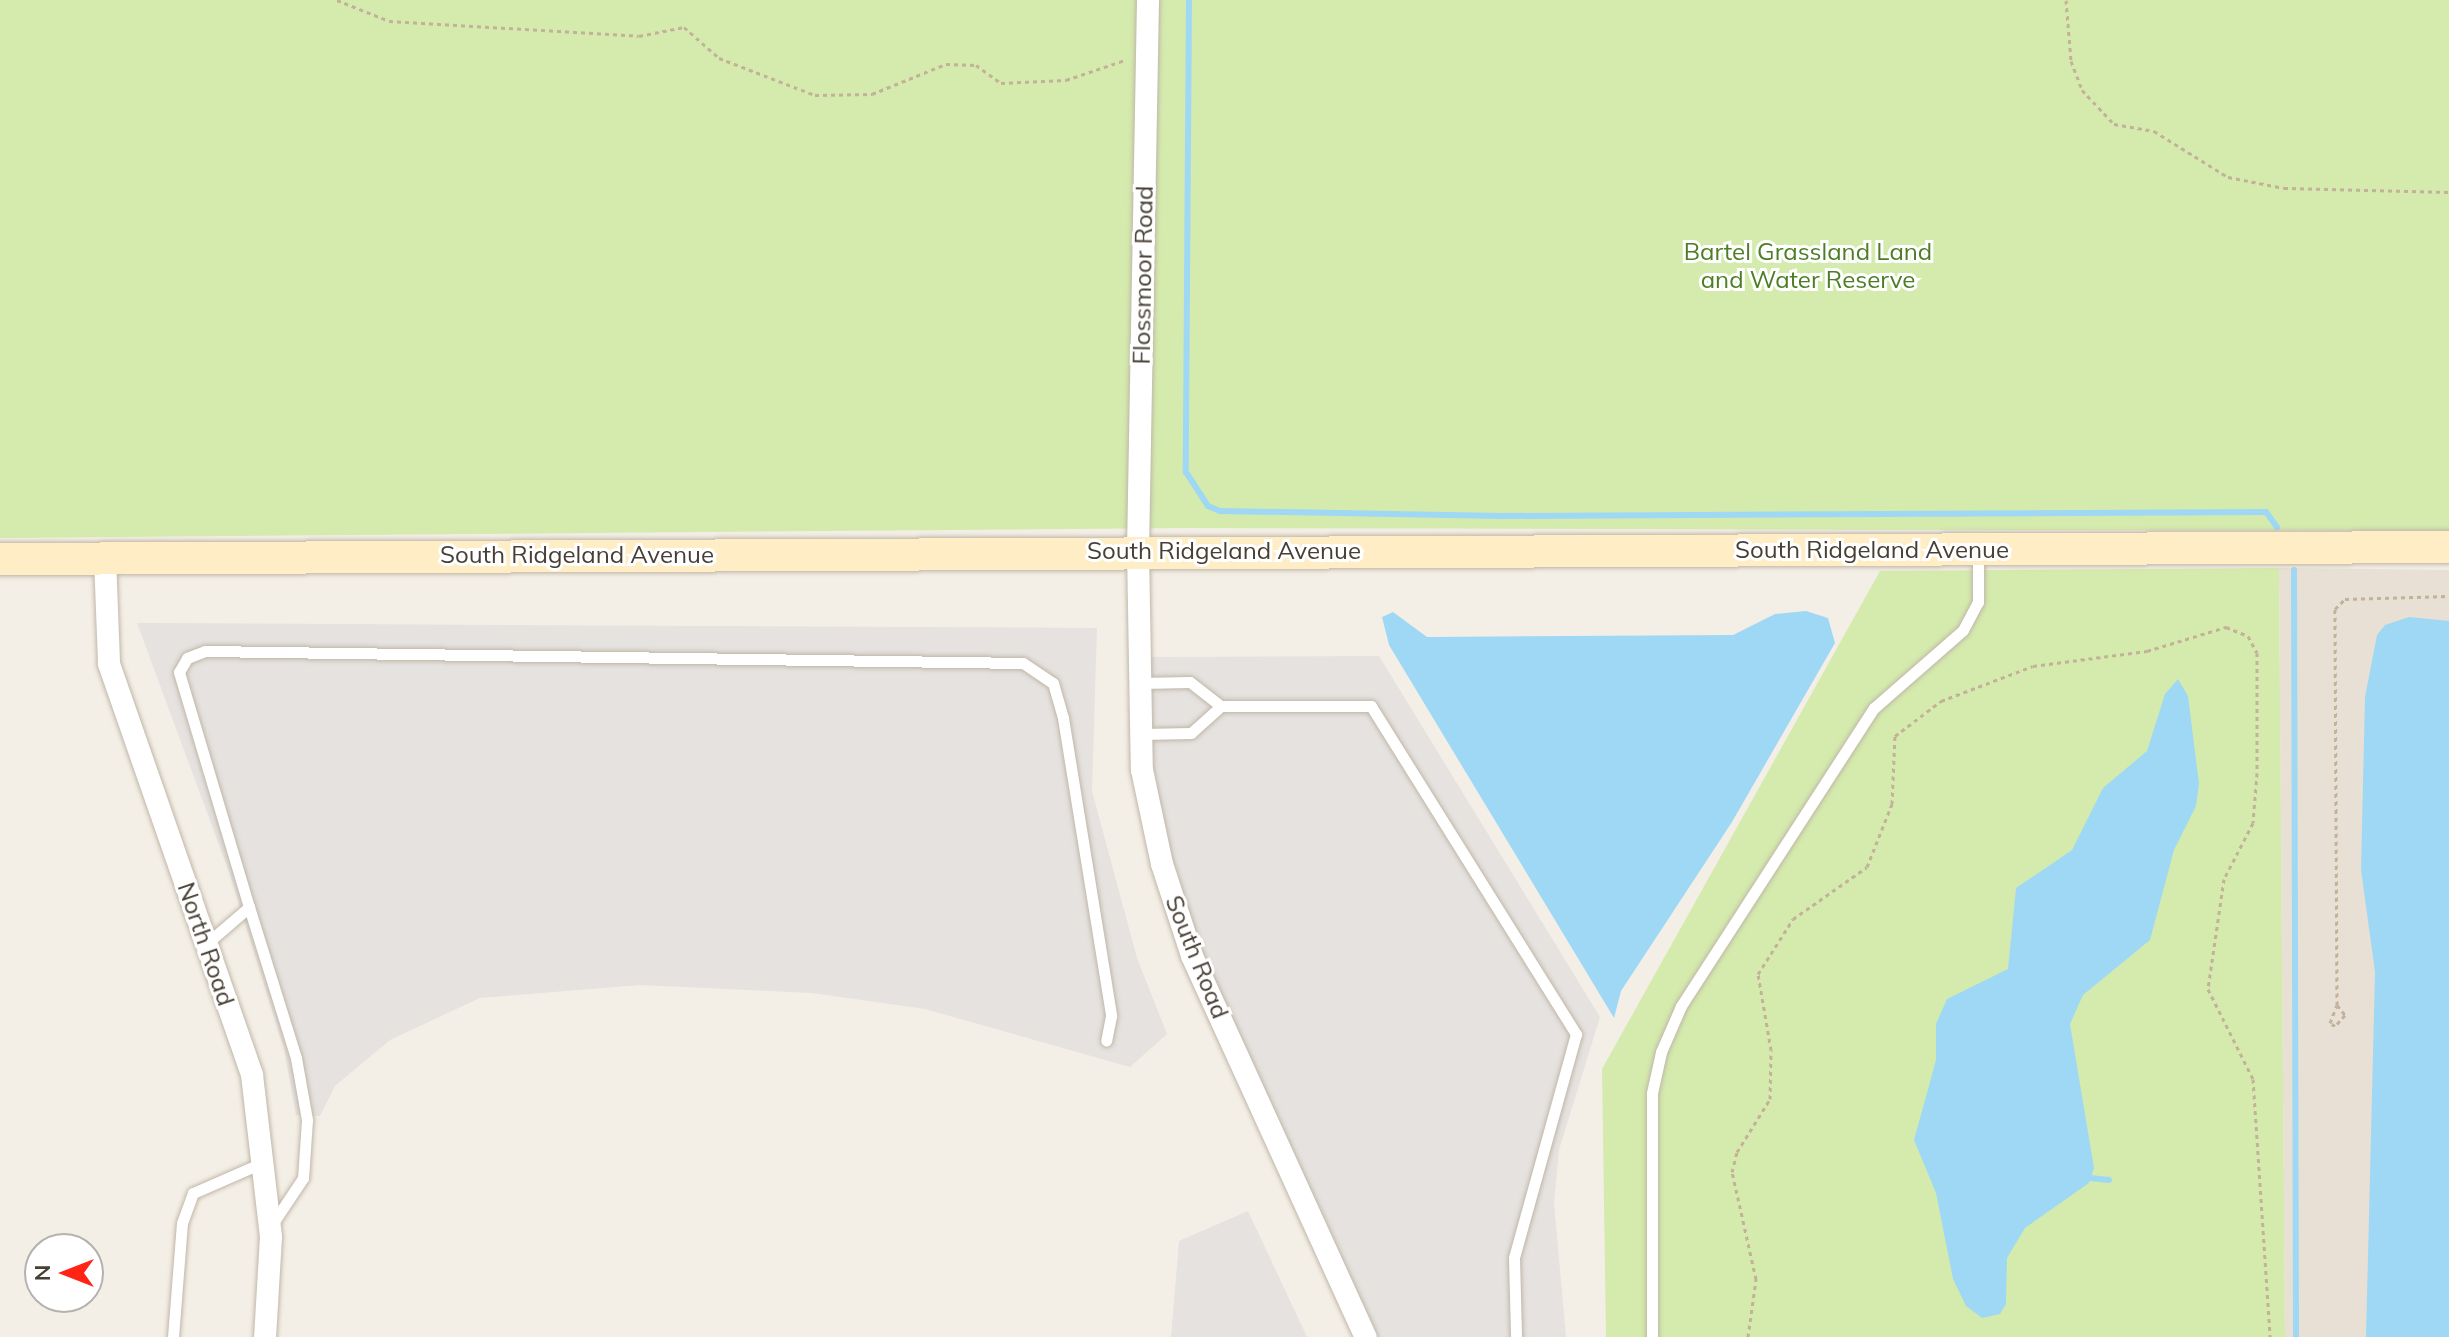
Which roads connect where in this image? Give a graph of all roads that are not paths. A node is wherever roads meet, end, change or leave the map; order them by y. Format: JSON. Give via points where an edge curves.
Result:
{"nodes":[{"id":1,"x":1148,"y":0,"type":"edge"},
{"id":2,"x":2449,"y":547,"type":"edge"},
{"id":3,"x":1138,"y":550,"type":"junction"},
{"id":4,"x":1978,"y":550,"type":"junction"},
{"id":5,"x":105,"y":558,"type":"junction"},
{"id":6,"x":0,"y":559,"type":"edge"},
{"id":7,"x":1140,"y":683,"type":"junction"},
{"id":8,"x":1221,"y":706,"type":"junction"},
{"id":9,"x":1141,"y":734,"type":"junction"},
{"id":10,"x":249,"y":907,"type":"junction"},
{"id":11,"x":206,"y":944,"type":"junction"},
{"id":12,"x":1106,"y":1041,"type":"dead end"},
{"id":13,"x":265,"y":1162,"type":"junction"},
{"id":14,"x":270,"y":1226,"type":"junction"},
{"id":15,"x":173,"y":1337,"type":"edge"},
{"id":16,"x":265,"y":1337,"type":"edge"},
{"id":17,"x":1366,"y":1337,"type":"edge"},
{"id":18,"x":1516,"y":1337,"type":"edge"},
{"id":19,"x":1652,"y":1337,"type":"edge"}],
"edges":[{"from":1,"to":3,"type":"street","name":"Flossmoor Road"},
{"from":2,"to":4,"type":"street","name":"South Ridgeland Avenue"},
{"from":3,"to":4,"type":"street","name":"South Ridgeland Avenue"},
{"from":3,"to":5,"type":"street","name":"South Ridgeland Avenue"},
{"from":3,"to":7,"type":"street","name":"South Road"},
{"from":4,"to":19,"type":"lane","via":[[1978,602],[1963,630],[1874,708],[1681,1006],[1661,1052],[1652,1093]]},
{"from":5,"to":6,"type":"street","name":"South Ridgeland Avenue"},
{"from":5,"to":11,"type":"street","name":"North Road","via":[[109,664]]},
{"from":7,"to":8,"type":"lane","via":[[1190,682]]},
{"from":7,"to":9,"type":"street","name":"South Road"},
{"from":8,"to":9,"type":"lane","via":[[1191,733]]},
{"from":8,"to":18,"type":"lane","via":[[1371,706],[1576,1034],[1514,1258]]},
{"from":9,"to":17,"type":"street","name":"South Road","via":[[1162,864],[1192,956]]},
{"from":10,"to":11,"type":"lane"},
{"from":10,"to":12,"type":"lane","via":[[179,672],[187,658],[205,651],[1023,663],[1053,683],[1063,718],[1067,772],[1111,1016]]},
{"from":10,"to":14,"type":"lane","via":[[296,1058],[307,1120],[303,1178]]},
{"from":11,"to":13,"type":"street","name":"North Road","via":[[252,1075]]},
{"from":13,"to":14,"type":"street","name":"North Road"},
{"from":13,"to":15,"type":"lane","via":[[193,1193],[182,1223]]},
{"from":14,"to":16,"type":"street","name":"North Road"}]}
